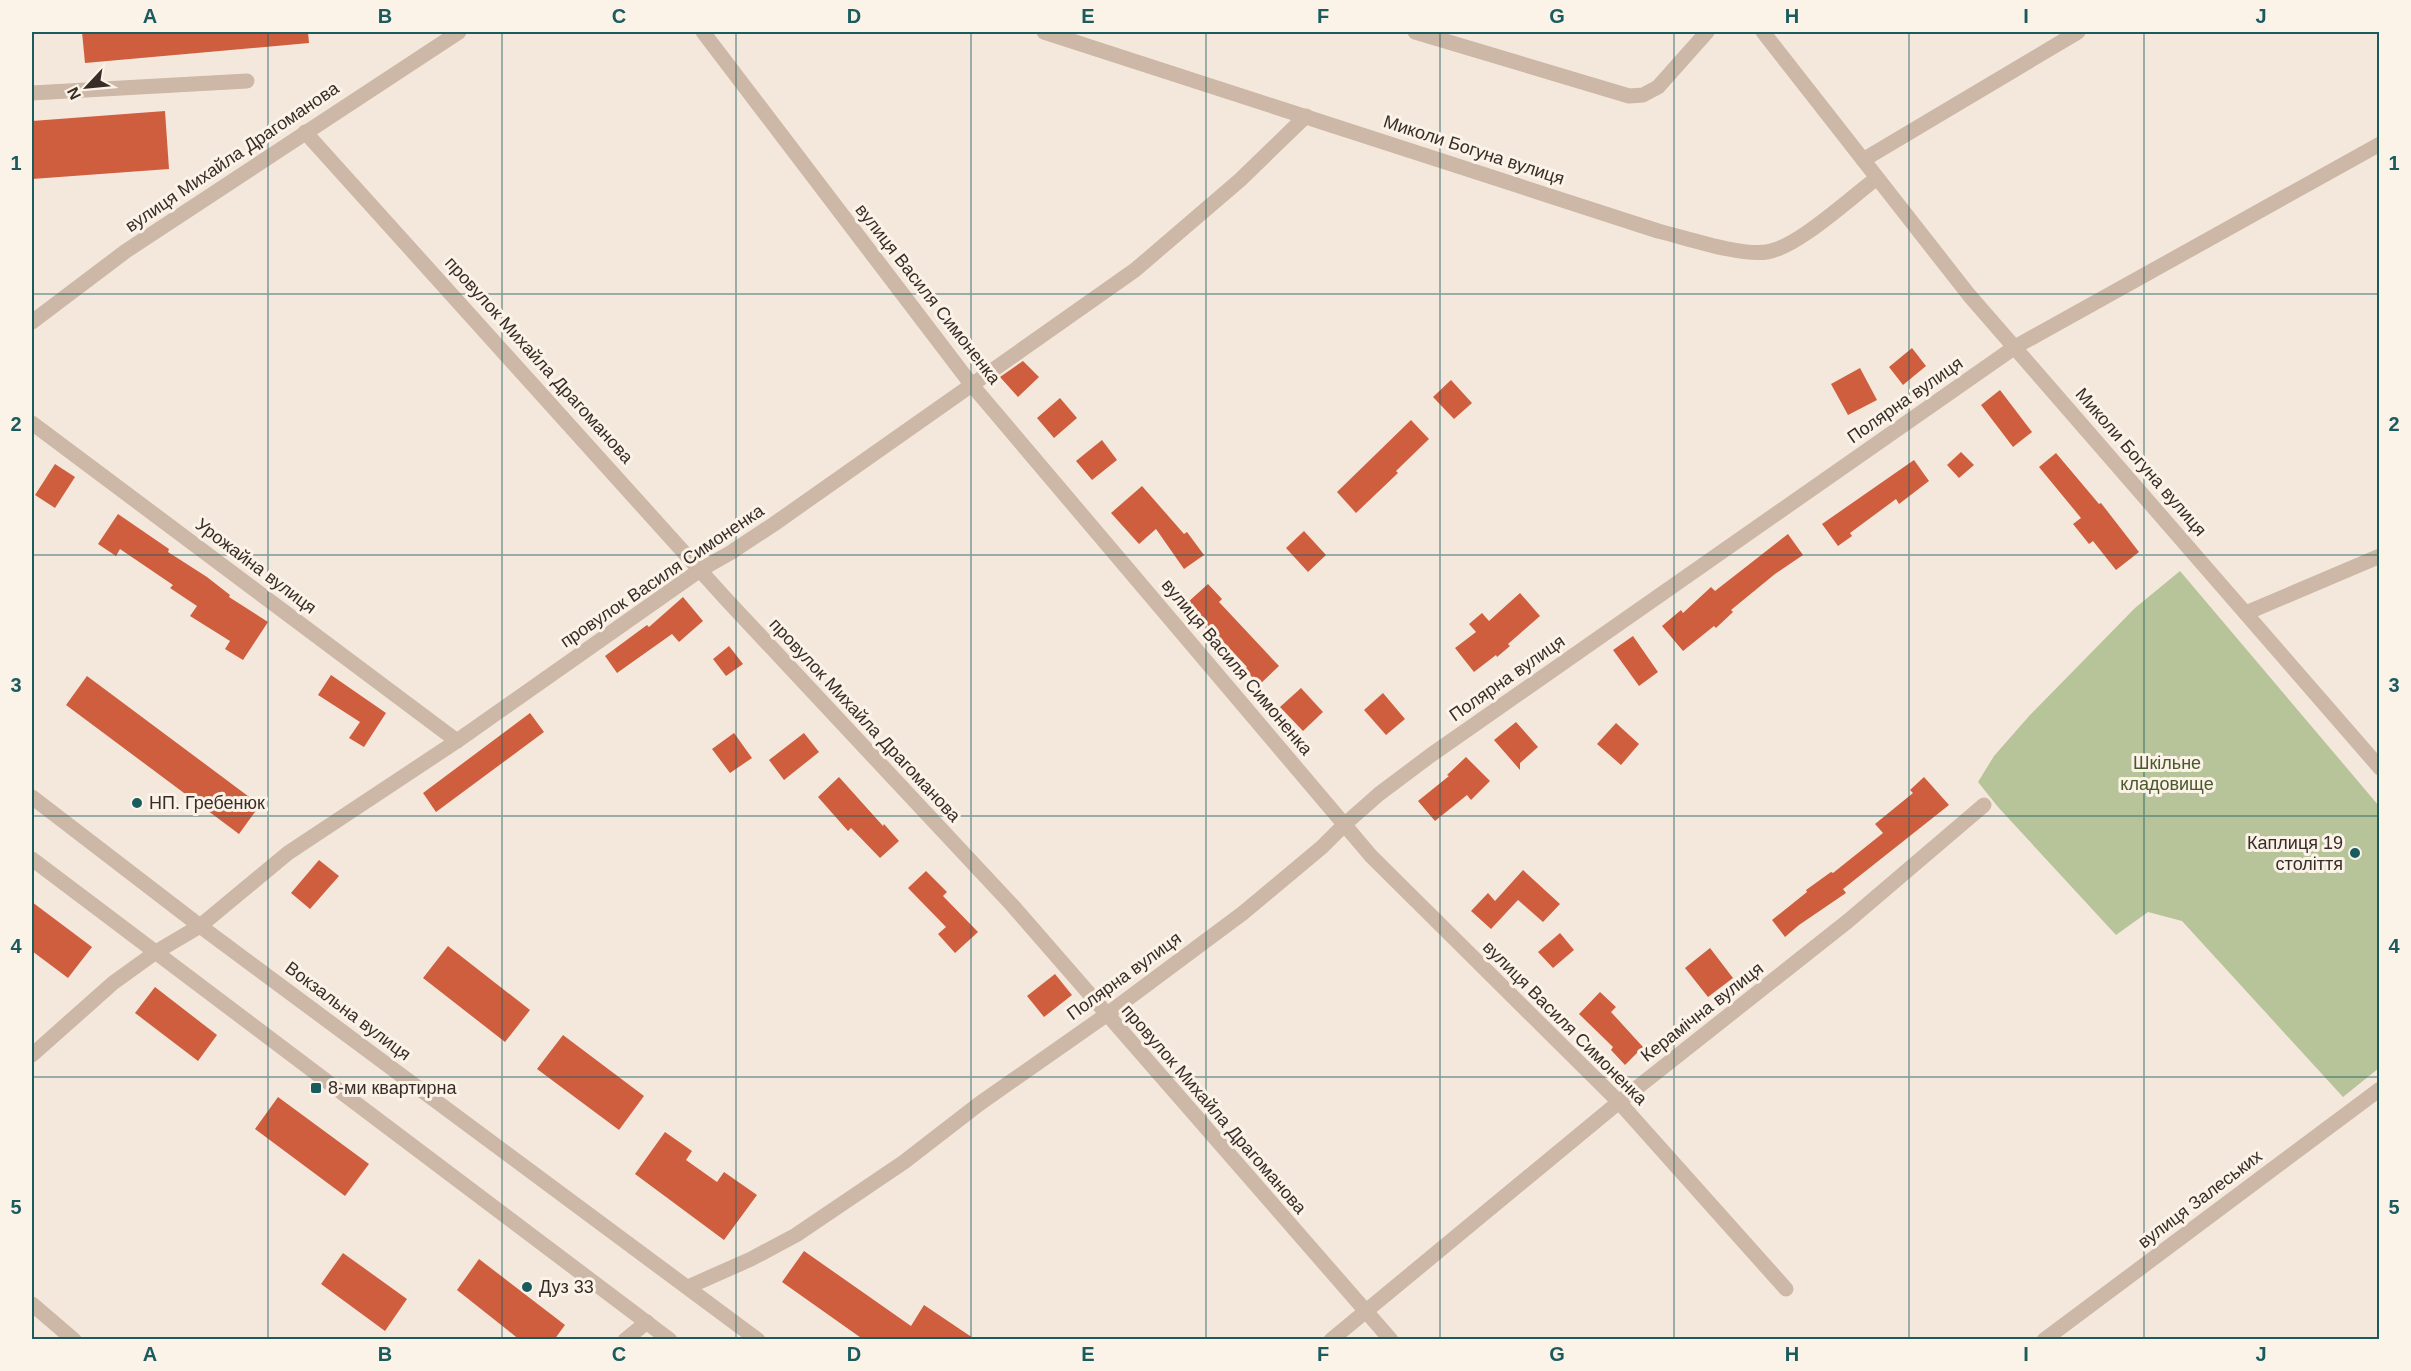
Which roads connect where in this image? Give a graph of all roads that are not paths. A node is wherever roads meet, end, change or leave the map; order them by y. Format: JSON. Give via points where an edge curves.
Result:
{"nodes":[{"id":1,"x":459,"y":32,"type":"edge"},
{"id":2,"x":703,"y":32,"type":"edge"},
{"id":3,"x":1044,"y":32,"type":"edge"},
{"id":4,"x":1415,"y":32,"type":"edge"},
{"id":5,"x":1707,"y":32,"type":"edge"},
{"id":6,"x":1763,"y":32,"type":"edge"},
{"id":7,"x":2078,"y":32,"type":"edge"},
{"id":8,"x":247,"y":81,"type":"dead end"},
{"id":9,"x":32,"y":93,"type":"edge"},
{"id":10,"x":1306,"y":116,"type":"junction"},
{"id":11,"x":305,"y":132,"type":"junction"},
{"id":12,"x":2379,"y":144,"type":"edge"},
{"id":13,"x":1863,"y":159,"type":"junction"},
{"id":14,"x":1877,"y":178,"type":"junction"},
{"id":15,"x":32,"y":322,"type":"edge"},
{"id":16,"x":2015,"y":347,"type":"junction"},
{"id":17,"x":971,"y":384,"type":"junction"},
{"id":18,"x":32,"y":423,"type":"edge"},
{"id":19,"x":2379,"y":556,"type":"edge"},
{"id":20,"x":700,"y":570,"type":"junction"},
{"id":21,"x":2246,"y":613,"type":"junction"},
{"id":22,"x":457,"y":741,"type":"junction"},
{"id":23,"x":2379,"y":768,"type":"edge"},
{"id":24,"x":32,"y":797,"type":"edge"},
{"id":25,"x":1984,"y":805,"type":"dead end"},
{"id":26,"x":1345,"y":824,"type":"junction"},
{"id":27,"x":32,"y":859,"type":"edge"},
{"id":28,"x":201,"y":926,"type":"junction"},
{"id":29,"x":156,"y":952,"type":"junction"},
{"id":30,"x":1106,"y":1015,"type":"junction"},
{"id":31,"x":32,"y":1055,"type":"edge"},
{"id":32,"x":2379,"y":1089,"type":"edge"},
{"id":33,"x":1619,"y":1102,"type":"junction"},
{"id":34,"x":688,"y":1287,"type":"junction"},
{"id":35,"x":1786,"y":1289,"type":"dead end"},
{"id":36,"x":32,"y":1305,"type":"edge"},
{"id":37,"x":1365,"y":1312,"type":"junction"},
{"id":38,"x":647,"y":1322,"type":"junction"},
{"id":39,"x":74,"y":1340,"type":"edge"},
{"id":40,"x":625,"y":1340,"type":"edge"},
{"id":41,"x":670,"y":1340,"type":"edge"},
{"id":42,"x":758,"y":1340,"type":"edge"},
{"id":43,"x":1331,"y":1340,"type":"edge"},
{"id":44,"x":1390,"y":1340,"type":"edge"},
{"id":45,"x":2044,"y":1340,"type":"edge"}],
"edges":[{"from":1,"to":11,"type":"street","name":"вулиця Михайла Драгоманова"},
{"from":2,"to":17,"type":"street","name":"вулиця Василя Симоненка"},
{"from":3,"to":10,"type":"street","name":"Миколи Богуна вулиця"},
{"from":4,"to":5,"type":"street","via":[[1629,96],[1643,96],[1658,87]]},
{"from":6,"to":13,"type":"street","name":"Миколи Богуна вулиця"},
{"from":7,"to":13,"type":"street"},
{"from":8,"to":9,"type":"street"},
{"from":10,"to":14,"type":"street","name":"Миколи Богуна вулиця","via":[[1658,231],[1745,252],[1778,250]]},
{"from":10,"to":17,"type":"street","name":"провулок Василя Симоненка","via":[[1240,180],[1135,270]]},
{"from":11,"to":15,"type":"street","name":"вулиця Михайла Драгоманова","via":[[126,251]]},
{"from":11,"to":20,"type":"street","name":"провулок Михайла Драгоманова"},
{"from":12,"to":16,"type":"street","name":"Полярна вулиця"},
{"from":13,"to":14,"type":"street","name":"Миколи Богуна вулиця"},
{"from":14,"to":16,"type":"street","name":"Миколи Богуна вулиця"},
{"from":16,"to":21,"type":"street","name":"Миколи Богуна вулиця"},
{"from":16,"to":26,"type":"street","name":"Полярна вулиця","via":[[1431,755]]},
{"from":17,"to":20,"type":"street","name":"провулок Василя Симоненка","via":[[765,530]]},
{"from":17,"to":26,"type":"street","name":"вулиця Василя Симоненка"},
{"from":18,"to":22,"type":"street","name":"Урожайна вулиця"},
{"from":19,"to":21,"type":"street"},
{"from":20,"to":22,"type":"street","name":"провулок Василя Симоненка"},
{"from":20,"to":30,"type":"street","name":"провулок Михайла Драгоманова","via":[[1012,905]]},
{"from":21,"to":23,"type":"street","name":"Миколи Богуна вулиця"},
{"from":22,"to":28,"type":"street","name":"провулок Василя Симоненка","via":[[288,853]]},
{"from":24,"to":28,"type":"street","name":"Вокзальна вулиця"},
{"from":25,"to":33,"type":"street","name":"Керамічна вулиця","via":[[1848,921]]},
{"from":26,"to":30,"type":"street","name":"Полярна вулиця","via":[[1243,914]]},
{"from":26,"to":33,"type":"street","name":"вулиця Василя Симоненка","via":[[1371,856]]},
{"from":27,"to":29,"type":"street"},
{"from":28,"to":29,"type":"street","name":"провулок Василя Симоненка"},
{"from":28,"to":34,"type":"street","name":"Вокзальна вулиця"},
{"from":29,"to":31,"type":"street","name":"провулок Василя Симоненка","via":[[113,983]]},
{"from":29,"to":38,"type":"street"},
{"from":30,"to":34,"type":"street","name":"Полярна вулиця","via":[[818,1221],[751,1259]]},
{"from":30,"to":37,"type":"street","name":"провулок Михайла Драгоманова"},
{"from":32,"to":45,"type":"street","name":"вулиця Залеських"},
{"from":33,"to":35,"type":"street","name":"вулиця Василя Симоненка"},
{"from":33,"to":37,"type":"street","name":"Керамічна вулиця"},
{"from":34,"to":42,"type":"street","name":"Вокзальна вулиця"},
{"from":36,"to":39,"type":"street"},
{"from":37,"to":43,"type":"street","name":"Керамічна вулиця"},
{"from":37,"to":44,"type":"street","name":"провулок Михайла Драгоманова"},
{"from":38,"to":40,"type":"street"},
{"from":38,"to":41,"type":"street"}]}
